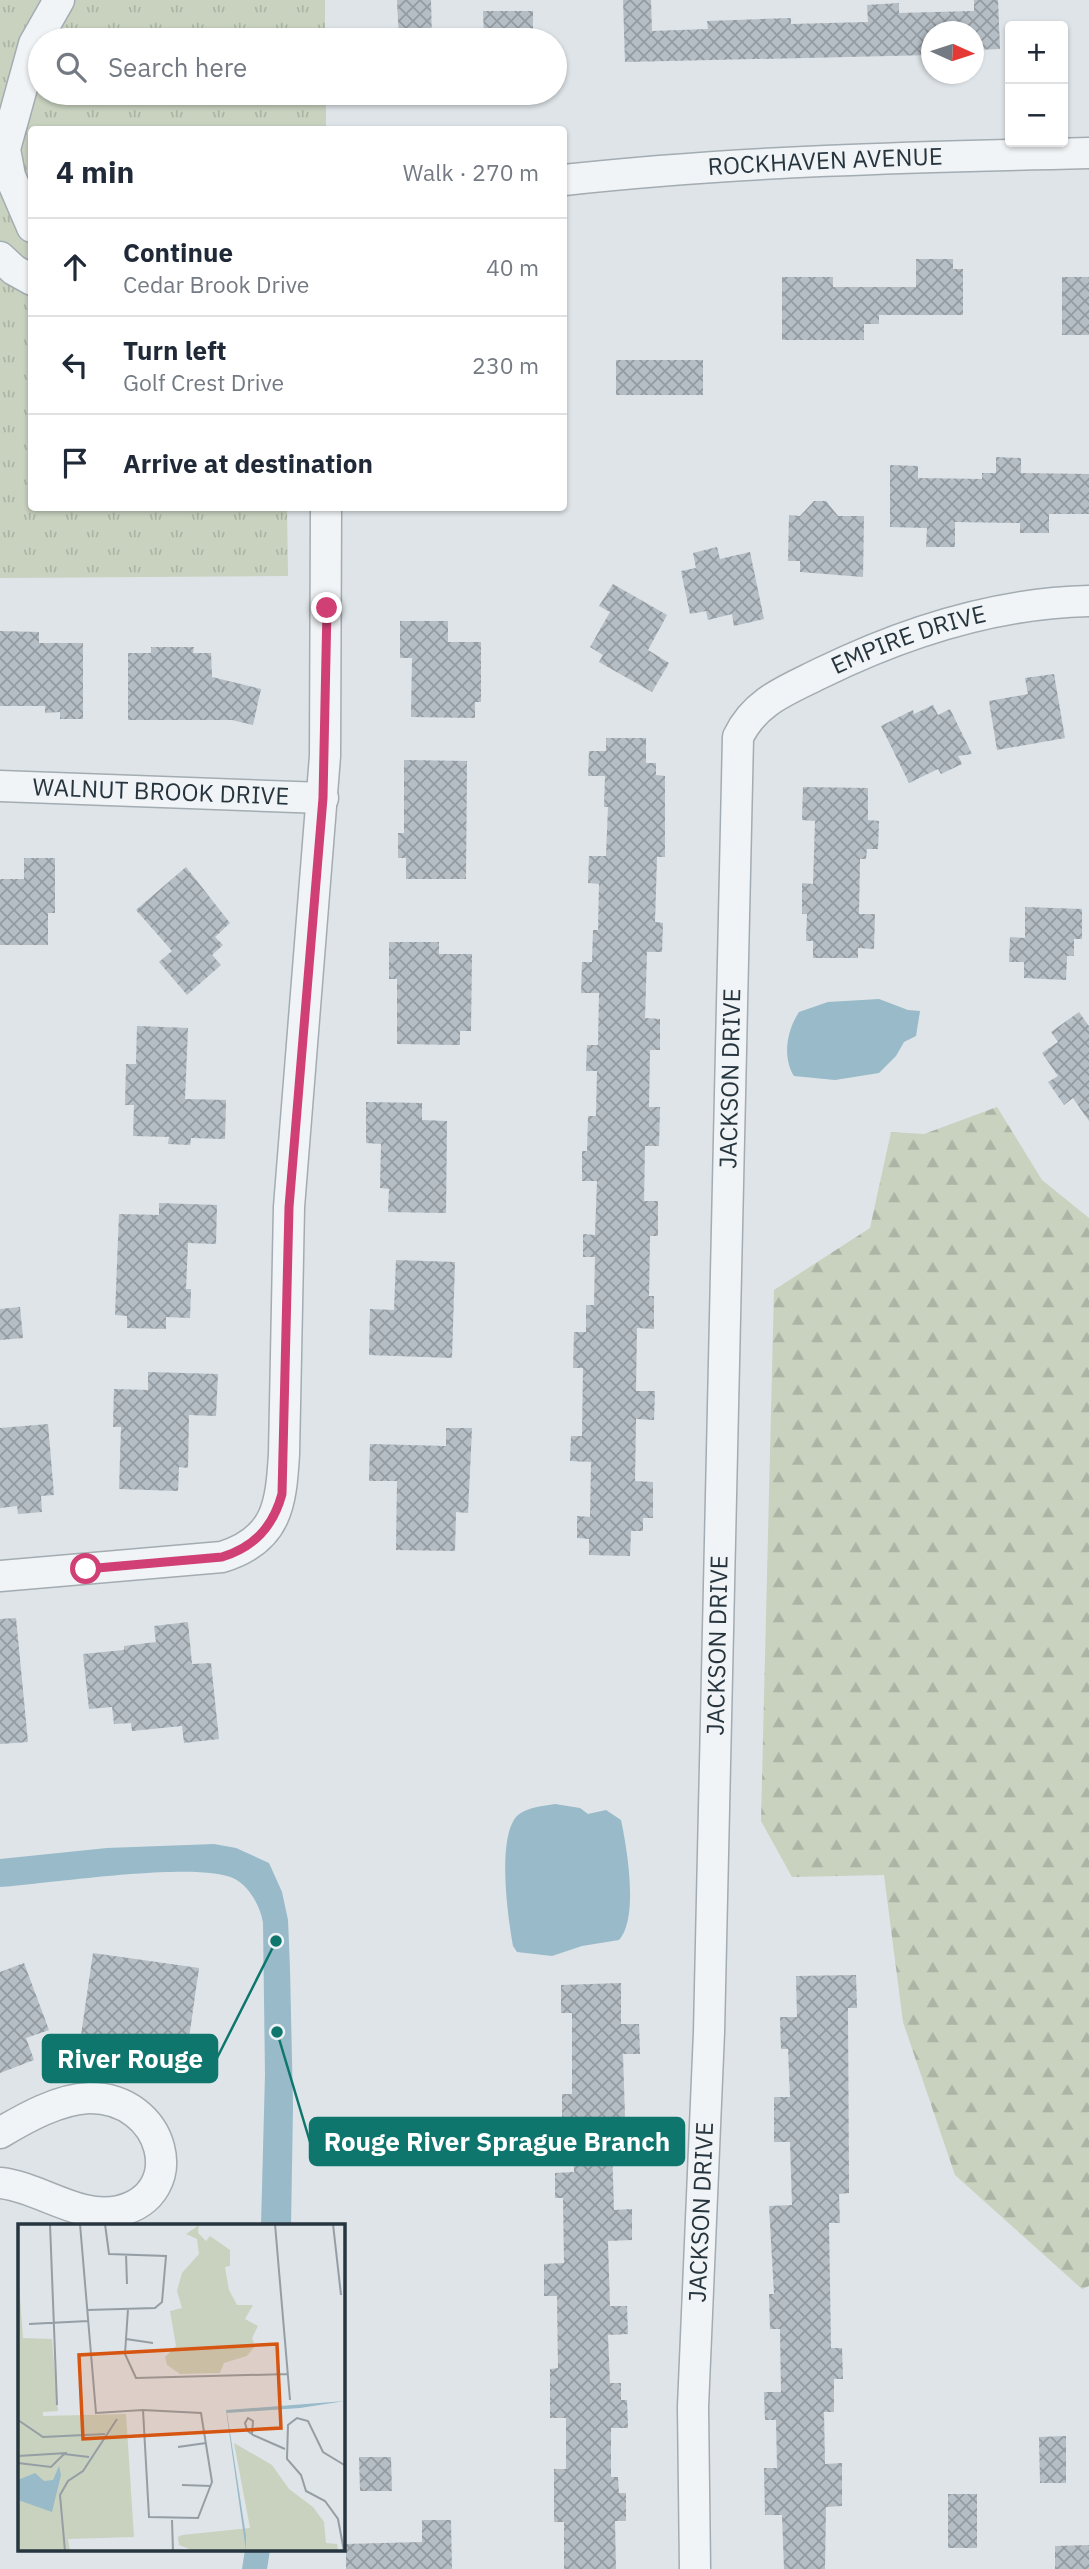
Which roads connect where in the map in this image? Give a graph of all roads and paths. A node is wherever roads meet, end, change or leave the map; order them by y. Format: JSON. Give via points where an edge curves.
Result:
{"nodes":[{"id":1,"x":59,"y":0,"type":"edge"},
{"id":2,"x":43,"y":28,"type":"edge"},
{"id":3,"x":28,"y":65,"type":"edge"},
{"id":4,"x":3,"y":151,"type":"edge"},
{"id":5,"x":1089,"y":153,"type":"edge"},
{"id":6,"x":567,"y":180,"type":"edge"},
{"id":7,"x":28,"y":217,"type":"edge"},
{"id":8,"x":0,"y":257,"type":"edge"},
{"id":9,"x":28,"y":278,"type":"edge"},
{"id":10,"x":326,"y":511,"type":"edge"},
{"id":11,"x":1089,"y":601,"type":"edge"},
{"id":12,"x":745,"y":722,"type":"joint"},
{"id":13,"x":0,"y":786,"type":"edge"},
{"id":14,"x":323,"y":798,"type":"junction"},
{"id":15,"x":0,"y":1576,"type":"edge"},
{"id":16,"x":0,"y":2133,"type":"edge"},
{"id":17,"x":0,"y":2183,"type":"edge"},
{"id":18,"x":695,"y":2569,"type":"edge"}],
"edges":[{"from":1,"to":2,"type":"street"},
{"from":3,"to":4,"type":"street"},
{"from":4,"to":7,"type":"street"},
{"from":5,"to":6,"type":"street","name":"ROCKHAVEN AVENUE","via":[[818,159]]},
{"from":8,"to":9,"type":"street"},
{"from":10,"to":14,"type":"street"},
{"from":11,"to":12,"type":"street","name":"EMPIRE DRIVE","via":[[983,613],[906,636],[786,690],[757,707]]},
{"from":12,"to":18,"type":"street","name":"JACKSON DRIVE","via":[[735,753],[709,2032],[693,2407]]},
{"from":13,"to":14,"type":"street","name":"WALNUT BROOK DRIVE"},
{"from":14,"to":15,"type":"street","via":[[292,1155],[282,1494],[277,1511],[266,1530],[240,1551],[222,1557]]},
{"from":16,"to":17,"type":"street","via":[[62,2104],[109,2099],[143,2117],[155,2132],[161,2153],[159,2174],[148,2194],[119,2211],[79,2209],[40,2192]]}]}
